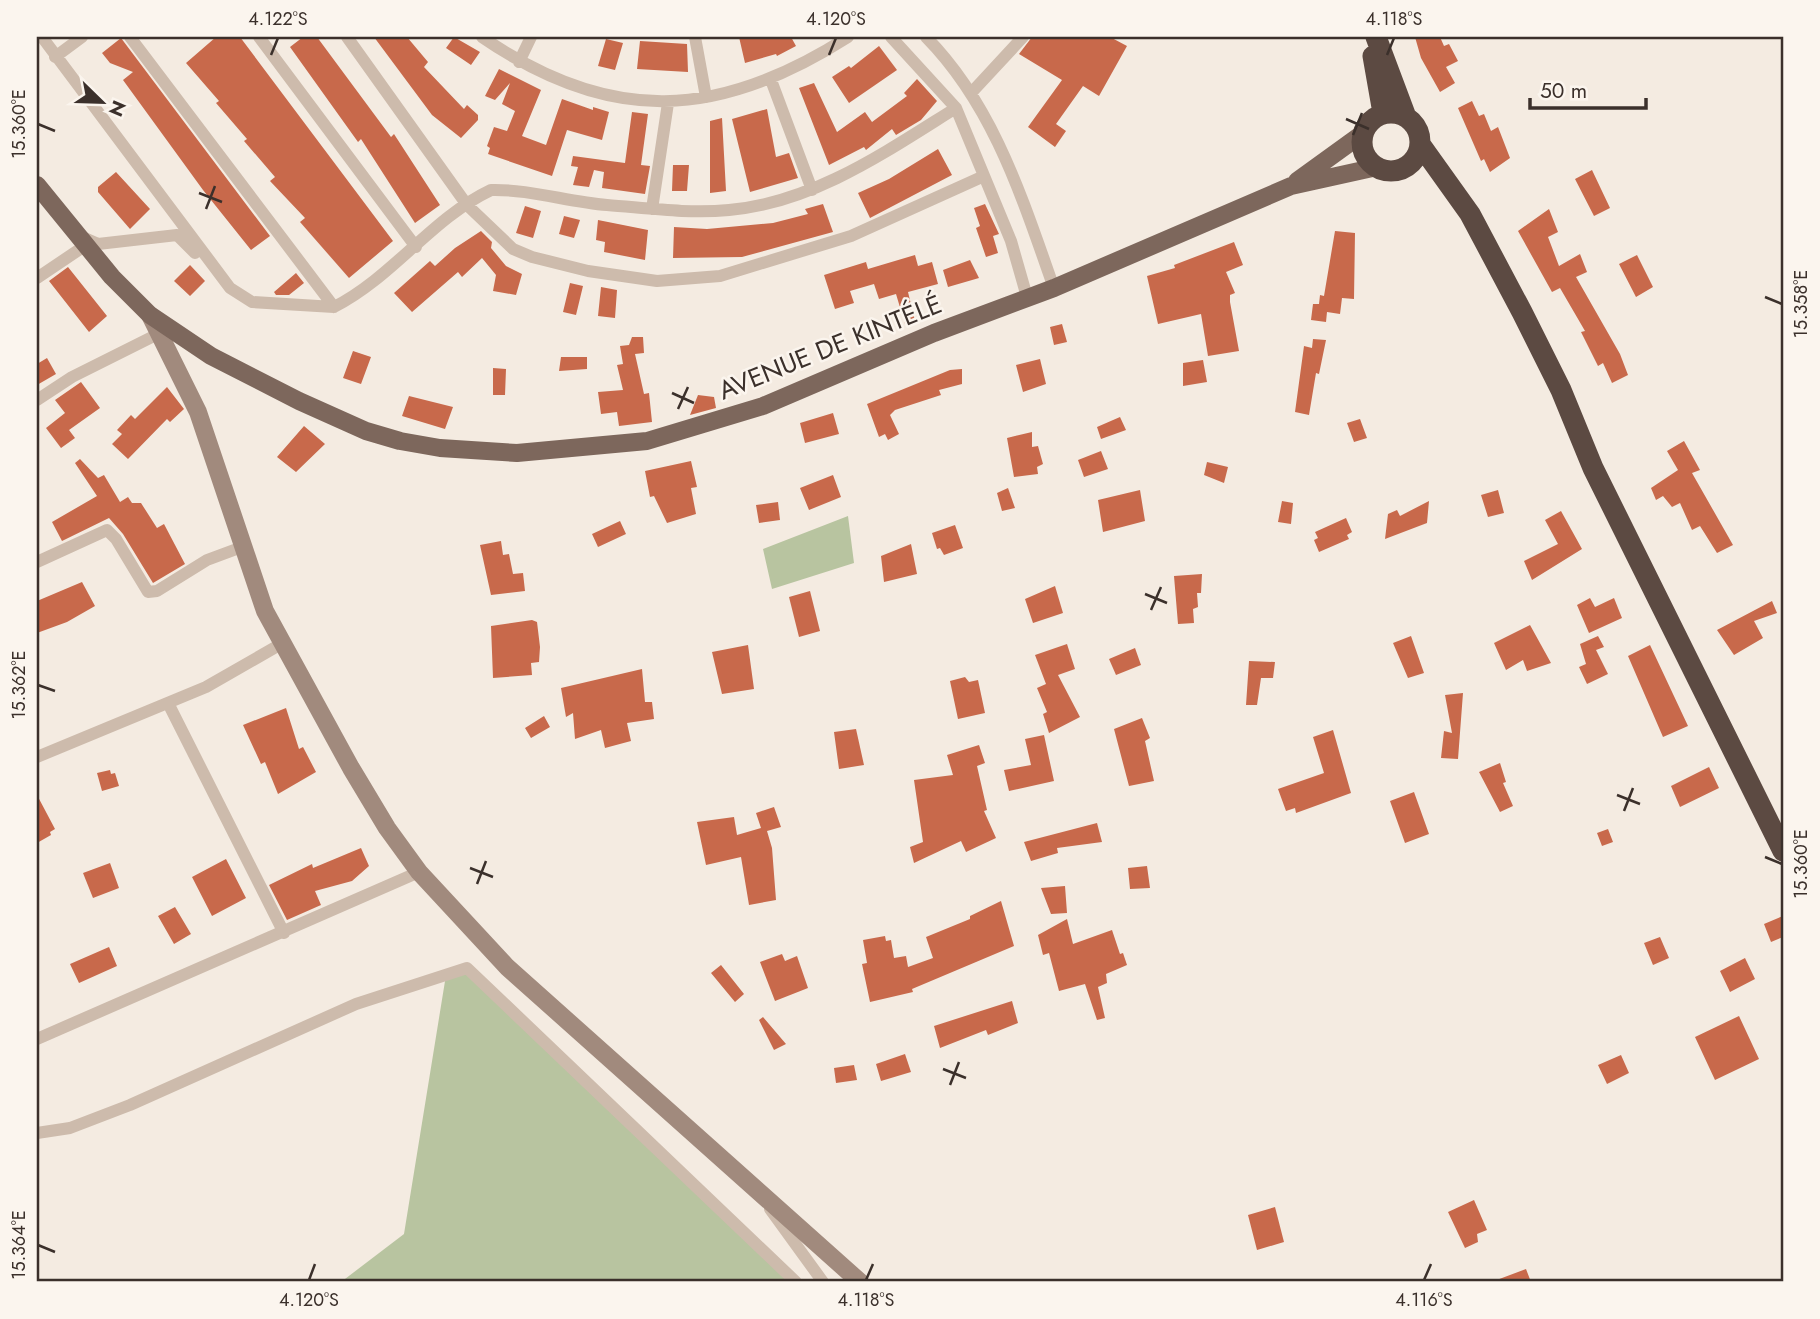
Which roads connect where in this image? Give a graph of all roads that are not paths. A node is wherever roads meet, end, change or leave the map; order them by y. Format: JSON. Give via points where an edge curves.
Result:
{"nodes":[{"id":1,"x":42,"y":37,"type":"edge"},
{"id":2,"x":82,"y":37,"type":"edge"},
{"id":3,"x":130,"y":37,"type":"edge"},
{"id":4,"x":259,"y":37,"type":"edge"},
{"id":5,"x":347,"y":37,"type":"edge"},
{"id":6,"x":482,"y":37,"type":"edge"},
{"id":7,"x":531,"y":37,"type":"edge"},
{"id":8,"x":695,"y":37,"type":"edge"},
{"id":9,"x":848,"y":37,"type":"edge"},
{"id":10,"x":891,"y":37,"type":"edge"},
{"id":11,"x":926,"y":37,"type":"edge"},
{"id":12,"x":1023,"y":37,"type":"edge"},
{"id":13,"x":1369,"y":37,"type":"edge"},
{"id":14,"x":1376,"y":37,"type":"edge"},
{"id":15,"x":55,"y":57,"type":"junction"},
{"id":16,"x":519,"y":62,"type":"junction"},
{"id":17,"x":771,"y":80,"type":"junction"},
{"id":18,"x":972,"y":92,"type":"junction"},
{"id":19,"x":706,"y":97,"type":"junction"},
{"id":20,"x":668,"y":103,"type":"junction"},
{"id":21,"x":956,"y":108,"type":"junction"},
{"id":22,"x":1384,"y":113,"type":"junction"},
{"id":23,"x":1406,"y":117,"type":"junction"},
{"id":24,"x":1362,"y":134,"type":"junction"},
{"id":25,"x":1420,"y":144,"type":"junction"},
{"id":26,"x":1408,"y":165,"type":"junction"},
{"id":27,"x":1377,"y":167,"type":"junction"},
{"id":28,"x":984,"y":176,"type":"junction"},
{"id":29,"x":37,"y":185,"type":"edge"},
{"id":30,"x":1291,"y":186,"type":"junction"},
{"id":31,"x":813,"y":190,"type":"junction"},
{"id":32,"x":1462,"y":202,"type":"junction"},
{"id":33,"x":467,"y":205,"type":"junction"},
{"id":34,"x":652,"y":209,"type":"junction"},
{"id":35,"x":80,"y":239,"type":"junction"},
{"id":36,"x":416,"y":247,"type":"junction"},
{"id":37,"x":37,"y":278,"type":"edge"},
{"id":38,"x":230,"y":288,"type":"junction"},
{"id":39,"x":1054,"y":288,"type":"junction"},
{"id":40,"x":1027,"y":298,"type":"junction"},
{"id":41,"x":334,"y":307,"type":"junction"},
{"id":42,"x":150,"y":315,"type":"junction"},
{"id":43,"x":158,"y":334,"type":"junction"},
{"id":44,"x":37,"y":400,"type":"edge"},
{"id":45,"x":242,"y":547,"type":"junction"},
{"id":46,"x":37,"y":562,"type":"edge"},
{"id":47,"x":281,"y":644,"type":"junction"},
{"id":48,"x":168,"y":703,"type":"junction"},
{"id":49,"x":37,"y":757,"type":"edge"},
{"id":50,"x":1783,"y":851,"type":"edge"},
{"id":51,"x":419,"y":872,"type":"junction"},
{"id":52,"x":284,"y":933,"type":"junction"},
{"id":53,"x":37,"y":1039,"type":"edge"},
{"id":54,"x":37,"y":1133,"type":"edge"},
{"id":55,"x":755,"y":1188,"type":"junction"},
{"id":56,"x":796,"y":1282,"type":"edge"},
{"id":57,"x":823,"y":1282,"type":"edge"},
{"id":58,"x":860,"y":1282,"type":"edge"}],
"edges":[{"from":1,"to":15,"type":"street"},
{"from":2,"to":15,"type":"street"},
{"from":3,"to":41,"type":"street"},
{"from":4,"to":36,"type":"street"},
{"from":5,"to":33,"type":"street"},
{"from":6,"to":16,"type":"street"},
{"from":7,"to":16,"type":"street"},
{"from":8,"to":19,"type":"street"},
{"from":9,"to":17,"type":"street"},
{"from":10,"to":21,"type":"street"},
{"from":11,"to":18,"type":"street"},
{"from":12,"to":18,"type":"street"},
{"from":13,"to":22,"type":"highway"},
{"from":14,"to":23,"type":"highway"},
{"from":15,"to":38,"type":"street"},
{"from":16,"to":20,"type":"street","via":[[572,87]]},
{"from":17,"to":19,"type":"street"},
{"from":17,"to":31,"type":"street"},
{"from":18,"to":39,"type":"street","via":[[1019,191]]},
{"from":19,"to":20,"type":"street"},
{"from":20,"to":34,"type":"street"},
{"from":21,"to":28,"type":"street"},
{"from":21,"to":31,"type":"street"},
{"from":22,"to":23,"type":"highway"},
{"from":22,"to":24,"type":"highway","via":[[1370,121]]},
{"from":23,"to":25,"type":"highway","via":[[1416,128]]},
{"from":24,"to":27,"type":"highway","via":[[1363,150]]},
{"from":24,"to":30,"type":"main road","name":"AVENUE DE KINTÉLÉ"},
{"from":25,"to":26,"type":"highway"},
{"from":25,"to":32,"type":"highway"},
{"from":26,"to":27,"type":"highway","via":[[1393,171]]},
{"from":26,"to":32,"type":"highway"},
{"from":27,"to":30,"type":"main road","name":"AVENUE DE KINTÉLÉ"},
{"from":28,"to":33,"type":"street","via":[[851,236],[799,254],[720,276],[657,281],[532,257],[513,249]]},
{"from":28,"to":40,"type":"street","via":[[1011,241]]},
{"from":29,"to":35,"type":"main road","name":"AVENUE DE KINTÉLÉ"},
{"from":30,"to":39,"type":"main road","name":"AVENUE DE KINTÉLÉ"},
{"from":31,"to":34,"type":"street","via":[[730,211]]},
{"from":32,"to":50,"type":"highway","via":[[1533,334],[1593,468]]},
{"from":33,"to":34,"type":"street","via":[[491,190],[502,190]]},
{"from":33,"to":36,"type":"street"},
{"from":35,"to":37,"type":"street"},
{"from":35,"to":38,"type":"street","via":[[98,244],[177,235]]},
{"from":35,"to":42,"type":"main road","name":"AVENUE DE KINTÉLÉ"},
{"from":36,"to":41,"type":"street","via":[[367,289]]},
{"from":38,"to":41,"type":"street","via":[[252,302]]},
{"from":39,"to":40,"type":"main road","name":"AVENUE DE KINTÉLÉ"},
{"from":40,"to":42,"type":"main road","name":"AVENUE DE KINTÉLÉ","via":[[763,406],[673,435],[517,453],[440,448],[366,431],[211,356]]},
{"from":42,"to":43,"type":"street"},
{"from":43,"to":44,"type":"street"},
{"from":43,"to":45,"type":"street","via":[[198,412]]},
{"from":45,"to":46,"type":"street","via":[[148,592],[107,530]]},
{"from":45,"to":47,"type":"street"},
{"from":47,"to":48,"type":"street"},
{"from":47,"to":51,"type":"street","via":[[387,828]]},
{"from":48,"to":49,"type":"street"},
{"from":48,"to":52,"type":"street"},
{"from":51,"to":52,"type":"street"},
{"from":51,"to":55,"type":"street","via":[[507,967]]},
{"from":52,"to":53,"type":"street"},
{"from":54,"to":56,"type":"street","via":[[94,1119],[356,1004],[467,968]]},
{"from":55,"to":57,"type":"street"},
{"from":55,"to":58,"type":"street"}]}
